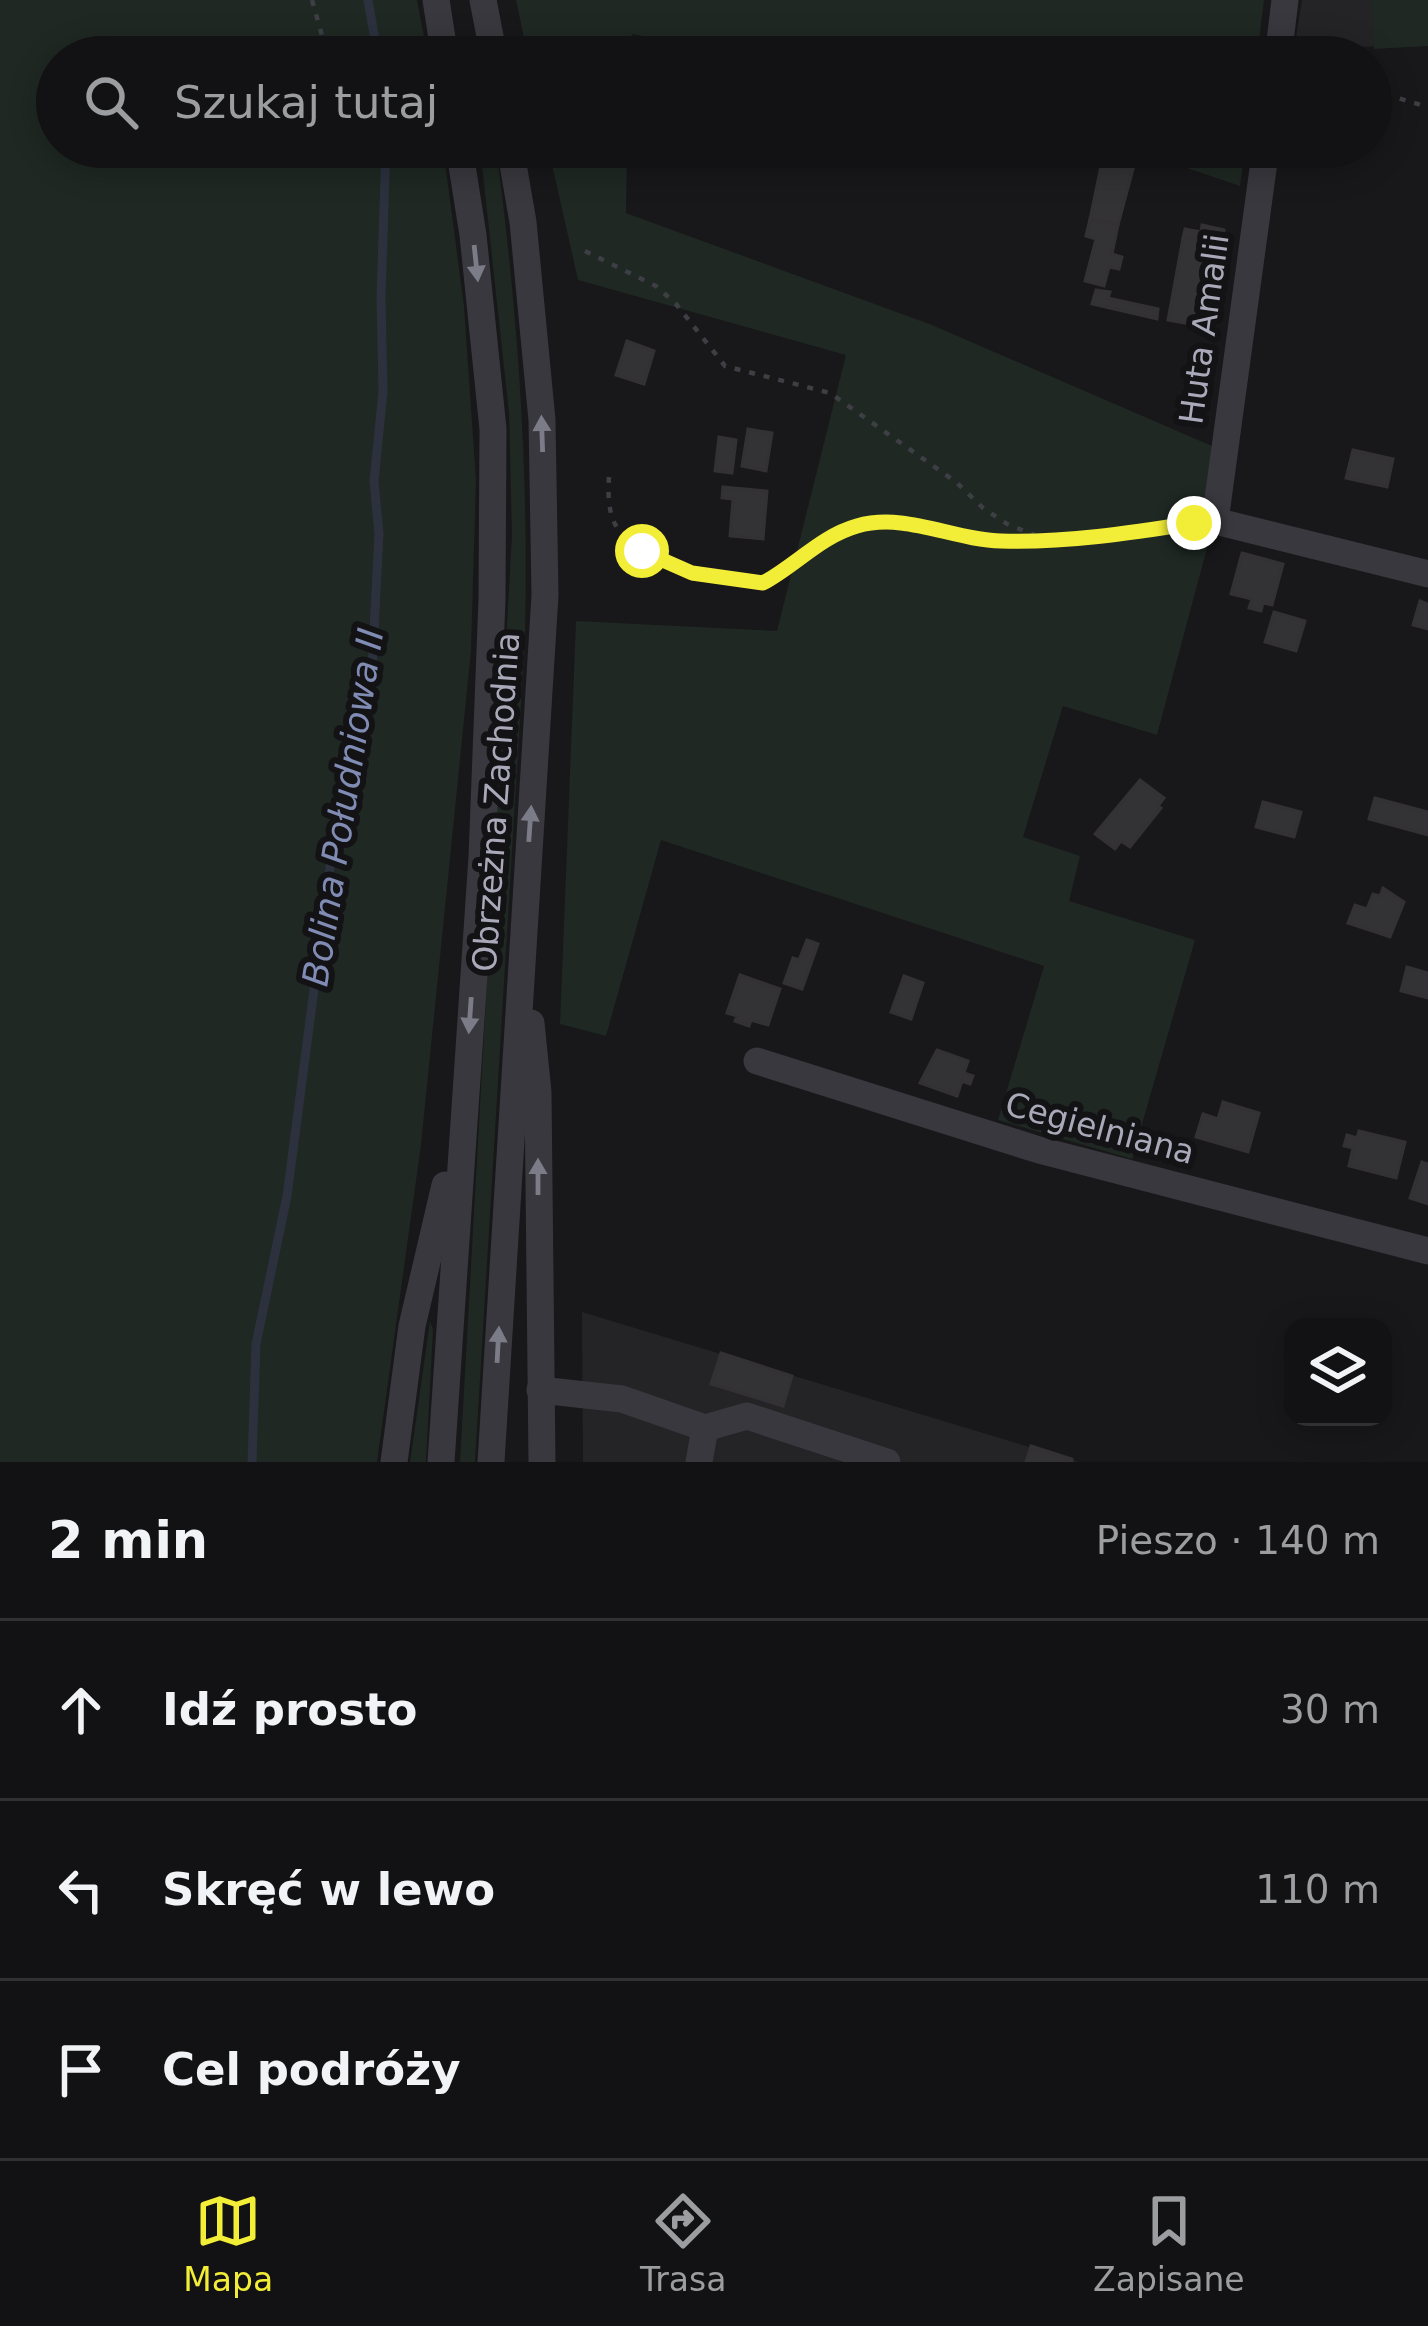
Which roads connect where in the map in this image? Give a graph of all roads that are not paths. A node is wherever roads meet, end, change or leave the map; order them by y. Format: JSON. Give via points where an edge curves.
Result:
{"nodes":[{"id":1,"x":436,"y":0,"type":"edge"},
{"id":2,"x":484,"y":0,"type":"edge"},
{"id":3,"x":1285,"y":0,"type":"edge"},
{"id":4,"x":442,"y":36,"type":"edge"},
{"id":5,"x":490,"y":36,"type":"edge"},
{"id":6,"x":1281,"y":36,"type":"edge"},
{"id":7,"x":462,"y":168,"type":"edge"},
{"id":8,"x":514,"y":168,"type":"edge"},
{"id":9,"x":1263,"y":168,"type":"edge"},
{"id":10,"x":1428,"y":574,"type":"edge"},
{"id":11,"x":523,"y":941,"type":"junction"},
{"id":12,"x":757,"y":1061,"type":"dead end"},
{"id":13,"x":463,"y":1111,"type":"junction"},
{"id":14,"x":1428,"y":1251,"type":"edge"},
{"id":15,"x":540,"y":1390,"type":"junction"},
{"id":16,"x":705,"y":1428,"type":"junction"},
{"id":17,"x":394,"y":1462,"type":"edge"},
{"id":18,"x":441,"y":1462,"type":"edge"},
{"id":19,"x":491,"y":1462,"type":"edge"},
{"id":20,"x":542,"y":1462,"type":"edge"},
{"id":21,"x":700,"y":1462,"type":"edge"},
{"id":22,"x":885,"y":1462,"type":"edge"}],
"edges":[{"from":1,"to":4,"type":"street"},
{"from":2,"to":5,"type":"street"},
{"from":3,"to":6,"type":"street"},
{"from":7,"to":13,"type":"street","name":"Obrzeżna Zachodnia","one_way":true,"via":[[493,429],[482,857]]},
{"from":11,"to":8,"type":"street","name":"Obrzeżna Zachodnia","one_way":true,"via":[[545,595],[542,420]]},
{"from":9,"to":10,"type":"street","name":"Huta Amalii","via":[[1215,520]]},
{"from":15,"to":11,"type":"street","one_way":true,"via":[[538,1092]]},
{"from":19,"to":11,"type":"street","name":"Obrzeżna Zachodnia","one_way":true},
{"from":12,"to":14,"type":"street","name":"Cegielniana","via":[[1039,1150]]},
{"from":13,"to":17,"type":"street","via":[[412,1325]]},
{"from":13,"to":18,"type":"street","name":"Obrzeżna Zachodnia"},
{"from":15,"to":16,"type":"street","via":[[622,1399]]},
{"from":15,"to":20,"type":"street"},
{"from":16,"to":21,"type":"street"},
{"from":16,"to":22,"type":"street","via":[[747,1416]]}]}
